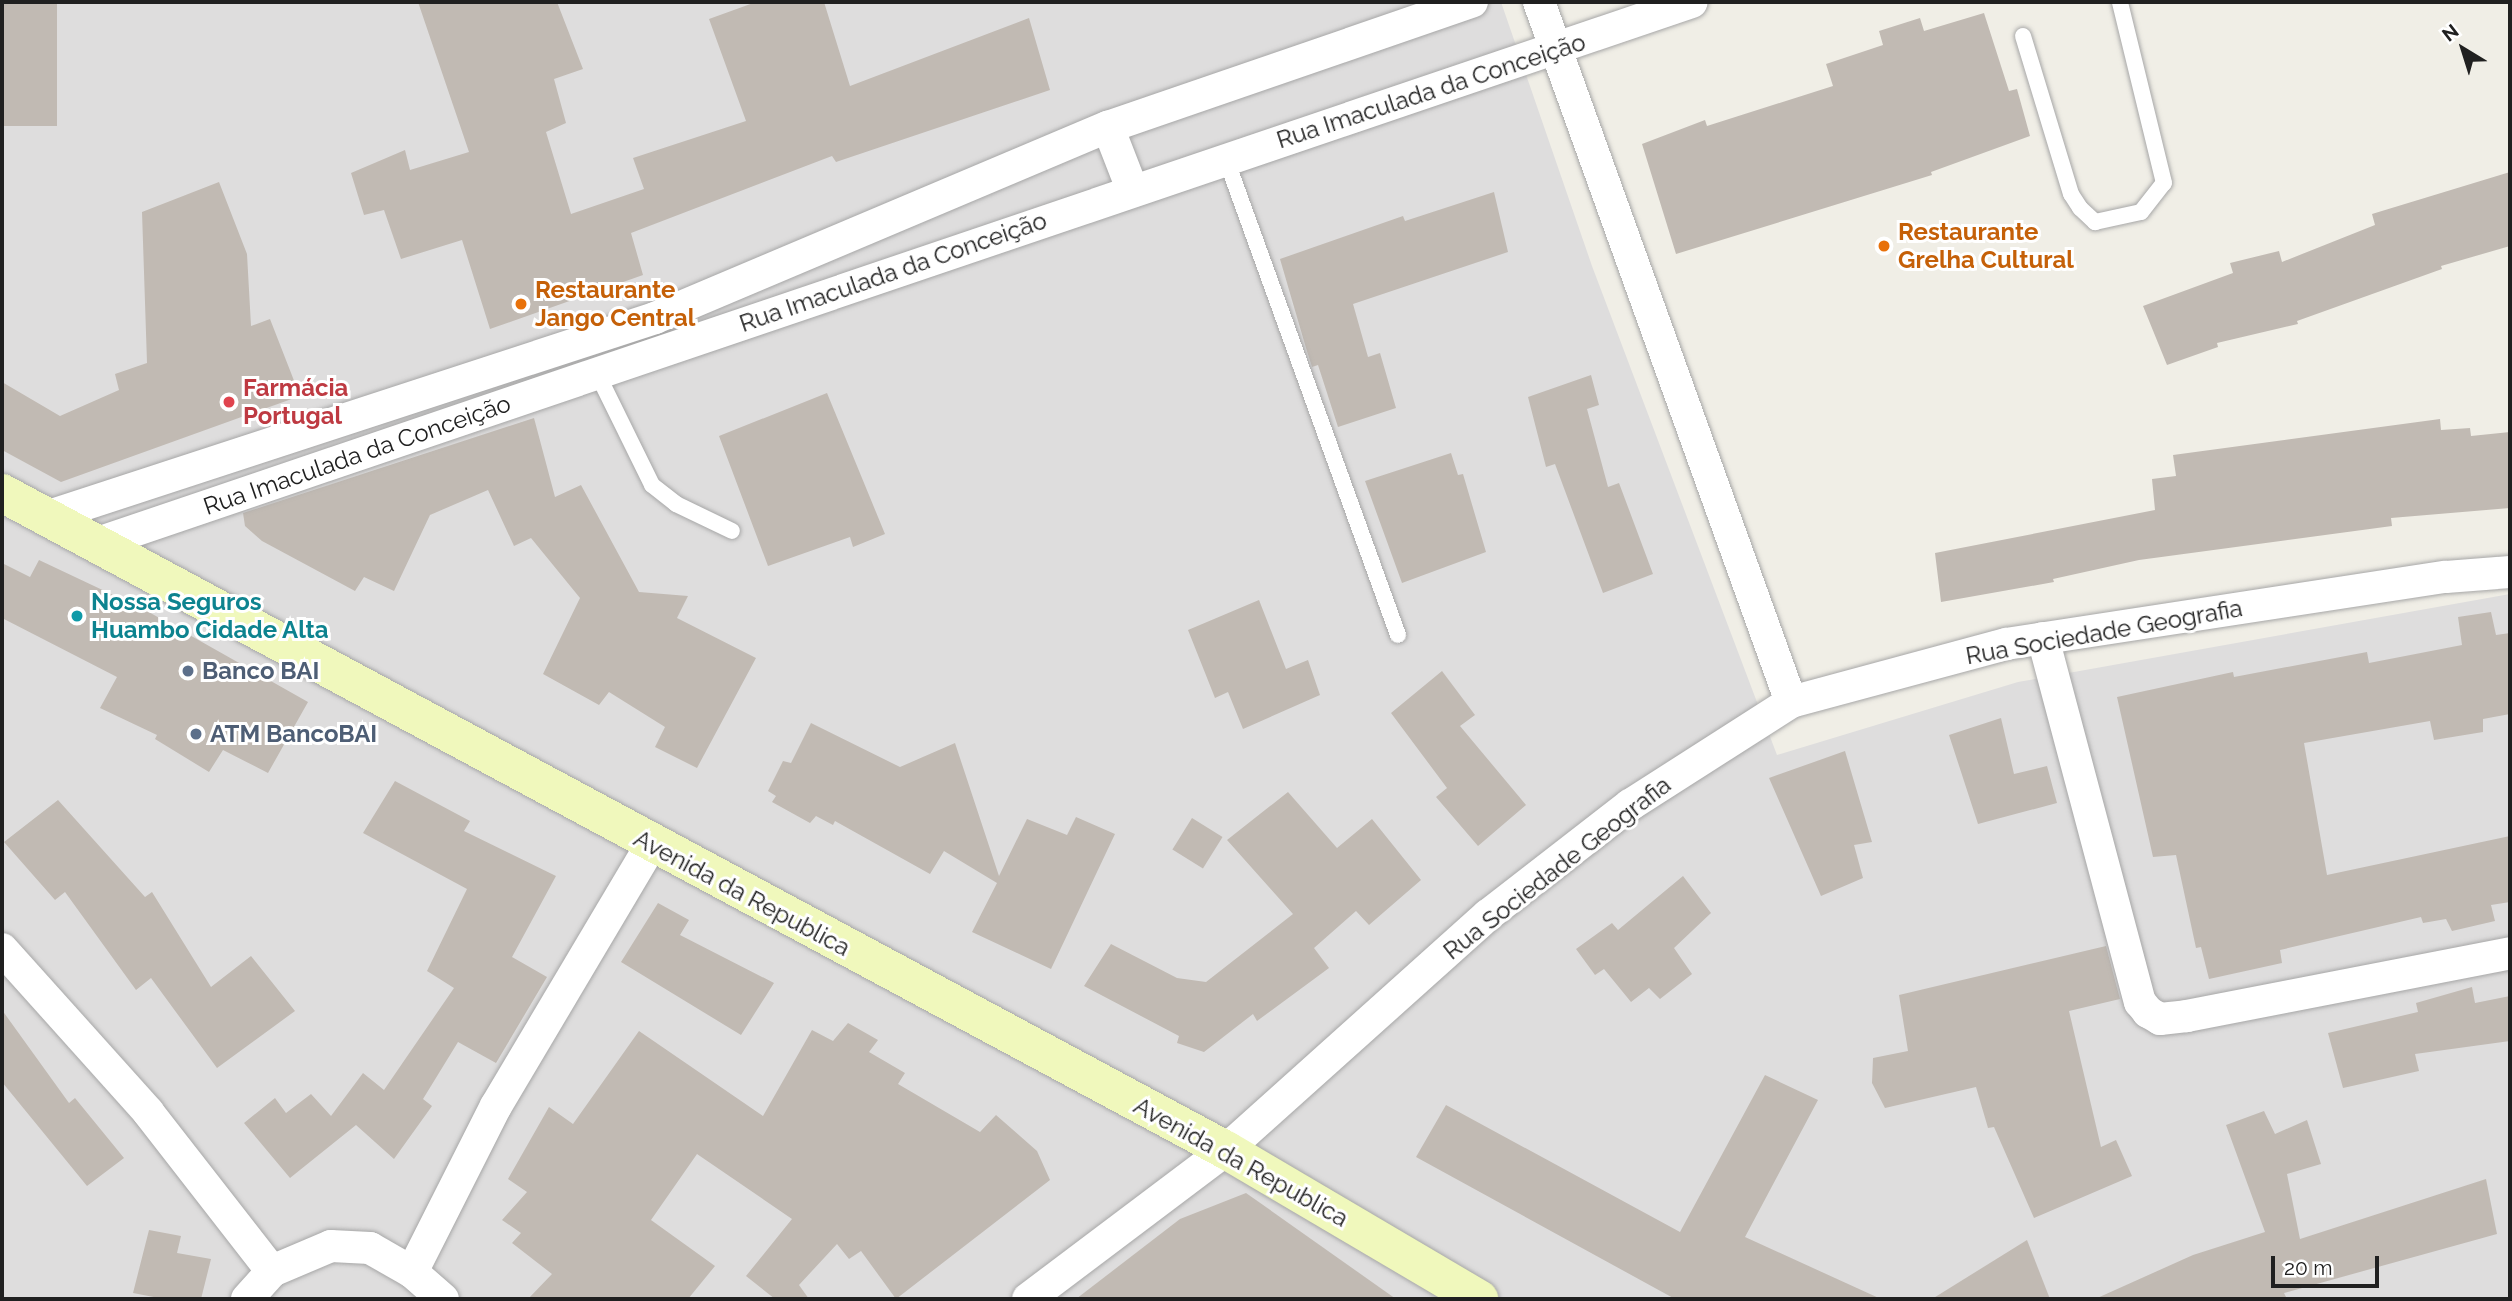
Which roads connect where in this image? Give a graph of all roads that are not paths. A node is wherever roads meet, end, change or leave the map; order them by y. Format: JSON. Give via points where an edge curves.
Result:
{"nodes":[{"id":1,"x":1472,"y":2,"type":"edge"},
{"id":2,"x":1539,"y":2,"type":"edge"},
{"id":3,"x":1692,"y":2,"type":"edge"},
{"id":4,"x":2120,"y":2,"type":"edge"},
{"id":5,"x":2023,"y":36,"type":"dead end"},
{"id":6,"x":1556,"y":51,"type":"junction"},
{"id":7,"x":1108,"y":127,"type":"junction"},
{"id":8,"x":1226,"y":159,"type":"junction"},
{"id":9,"x":1132,"y":189,"type":"junction"},
{"id":10,"x":597,"y":373,"type":"junction"},
{"id":11,"x":2,"y":493,"type":"edge"},
{"id":12,"x":43,"y":518,"type":"junction"},
{"id":13,"x":732,"y":531,"type":"dead end"},
{"id":14,"x":95,"y":544,"type":"junction"},
{"id":15,"x":2510,"y":572,"type":"edge"},
{"id":16,"x":1398,"y":635,"type":"dead end"},
{"id":17,"x":2043,"y":638,"type":"junction"},
{"id":18,"x":1791,"y":702,"type":"junction"},
{"id":19,"x":652,"y":845,"type":"junction"},
{"id":20,"x":2,"y":949,"type":"edge"},
{"id":21,"x":2510,"y":953,"type":"edge"},
{"id":22,"x":1226,"y":1150,"type":"junction"},
{"id":23,"x":272,"y":1272,"type":"junction"},
{"id":24,"x":412,"y":1272,"type":"junction"},
{"id":25,"x":247,"y":1299,"type":"edge"},
{"id":26,"x":443,"y":1299,"type":"edge"},
{"id":27,"x":1028,"y":1299,"type":"edge"},
{"id":28,"x":1479,"y":1299,"type":"edge"}],
"edges":[{"from":1,"to":7,"type":"street","name":"Rua Imaculada da Conceição"},
{"from":2,"to":6,"type":"street"},
{"from":3,"to":6,"type":"street","name":"Rua Imaculada da Conceição"},
{"from":4,"to":5,"type":"lane","via":[[2164,183],[2141,212],[2095,222],[2080,208],[2071,194]]},
{"from":6,"to":8,"type":"street","name":"Rua Imaculada da Conceição"},
{"from":6,"to":18,"type":"street"},
{"from":7,"to":9,"type":"street"},
{"from":7,"to":12,"type":"street","name":"Rua Imaculada da Conceição","via":[[655,317]]},
{"from":8,"to":9,"type":"street","name":"Rua Imaculada da Conceição"},
{"from":8,"to":16,"type":"lane"},
{"from":9,"to":10,"type":"street","name":"Rua Imaculada da Conceição"},
{"from":10,"to":13,"type":"lane","via":[[652,485],[676,504]]},
{"from":10,"to":14,"type":"street","name":"Rua Imaculada da Conceição"},
{"from":11,"to":12,"type":"main road","name":"Avenida da Republica"},
{"from":12,"to":14,"type":"main road","name":"Avenida da Republica"},
{"from":14,"to":19,"type":"main road","name":"Avenida da Republica"},
{"from":15,"to":17,"type":"street","name":"Rua Sociedade Geografia","via":[[2446,577]]},
{"from":17,"to":18,"type":"street","name":"Rua Sociedade Geografia"},
{"from":17,"to":21,"type":"street","via":[[2140,1002],[2148,1012],[2161,1019],[2187,1016]]},
{"from":18,"to":22,"type":"street","name":"Rua Sociedade Geografia","via":[[1630,805],[1488,915]]},
{"from":19,"to":22,"type":"main road","name":"Avenida da Republica"},
{"from":19,"to":24,"type":"street","via":[[496,1106]]},
{"from":20,"to":23,"type":"street","via":[[148,1112]]},
{"from":22,"to":27,"type":"street","name":"Rua Sociedade Geografia"},
{"from":22,"to":28,"type":"main road","name":"Avenida da Republica"},
{"from":23,"to":24,"type":"street","via":[[331,1246],[370,1248]]},
{"from":23,"to":25,"type":"street"},
{"from":24,"to":26,"type":"street"}]}
